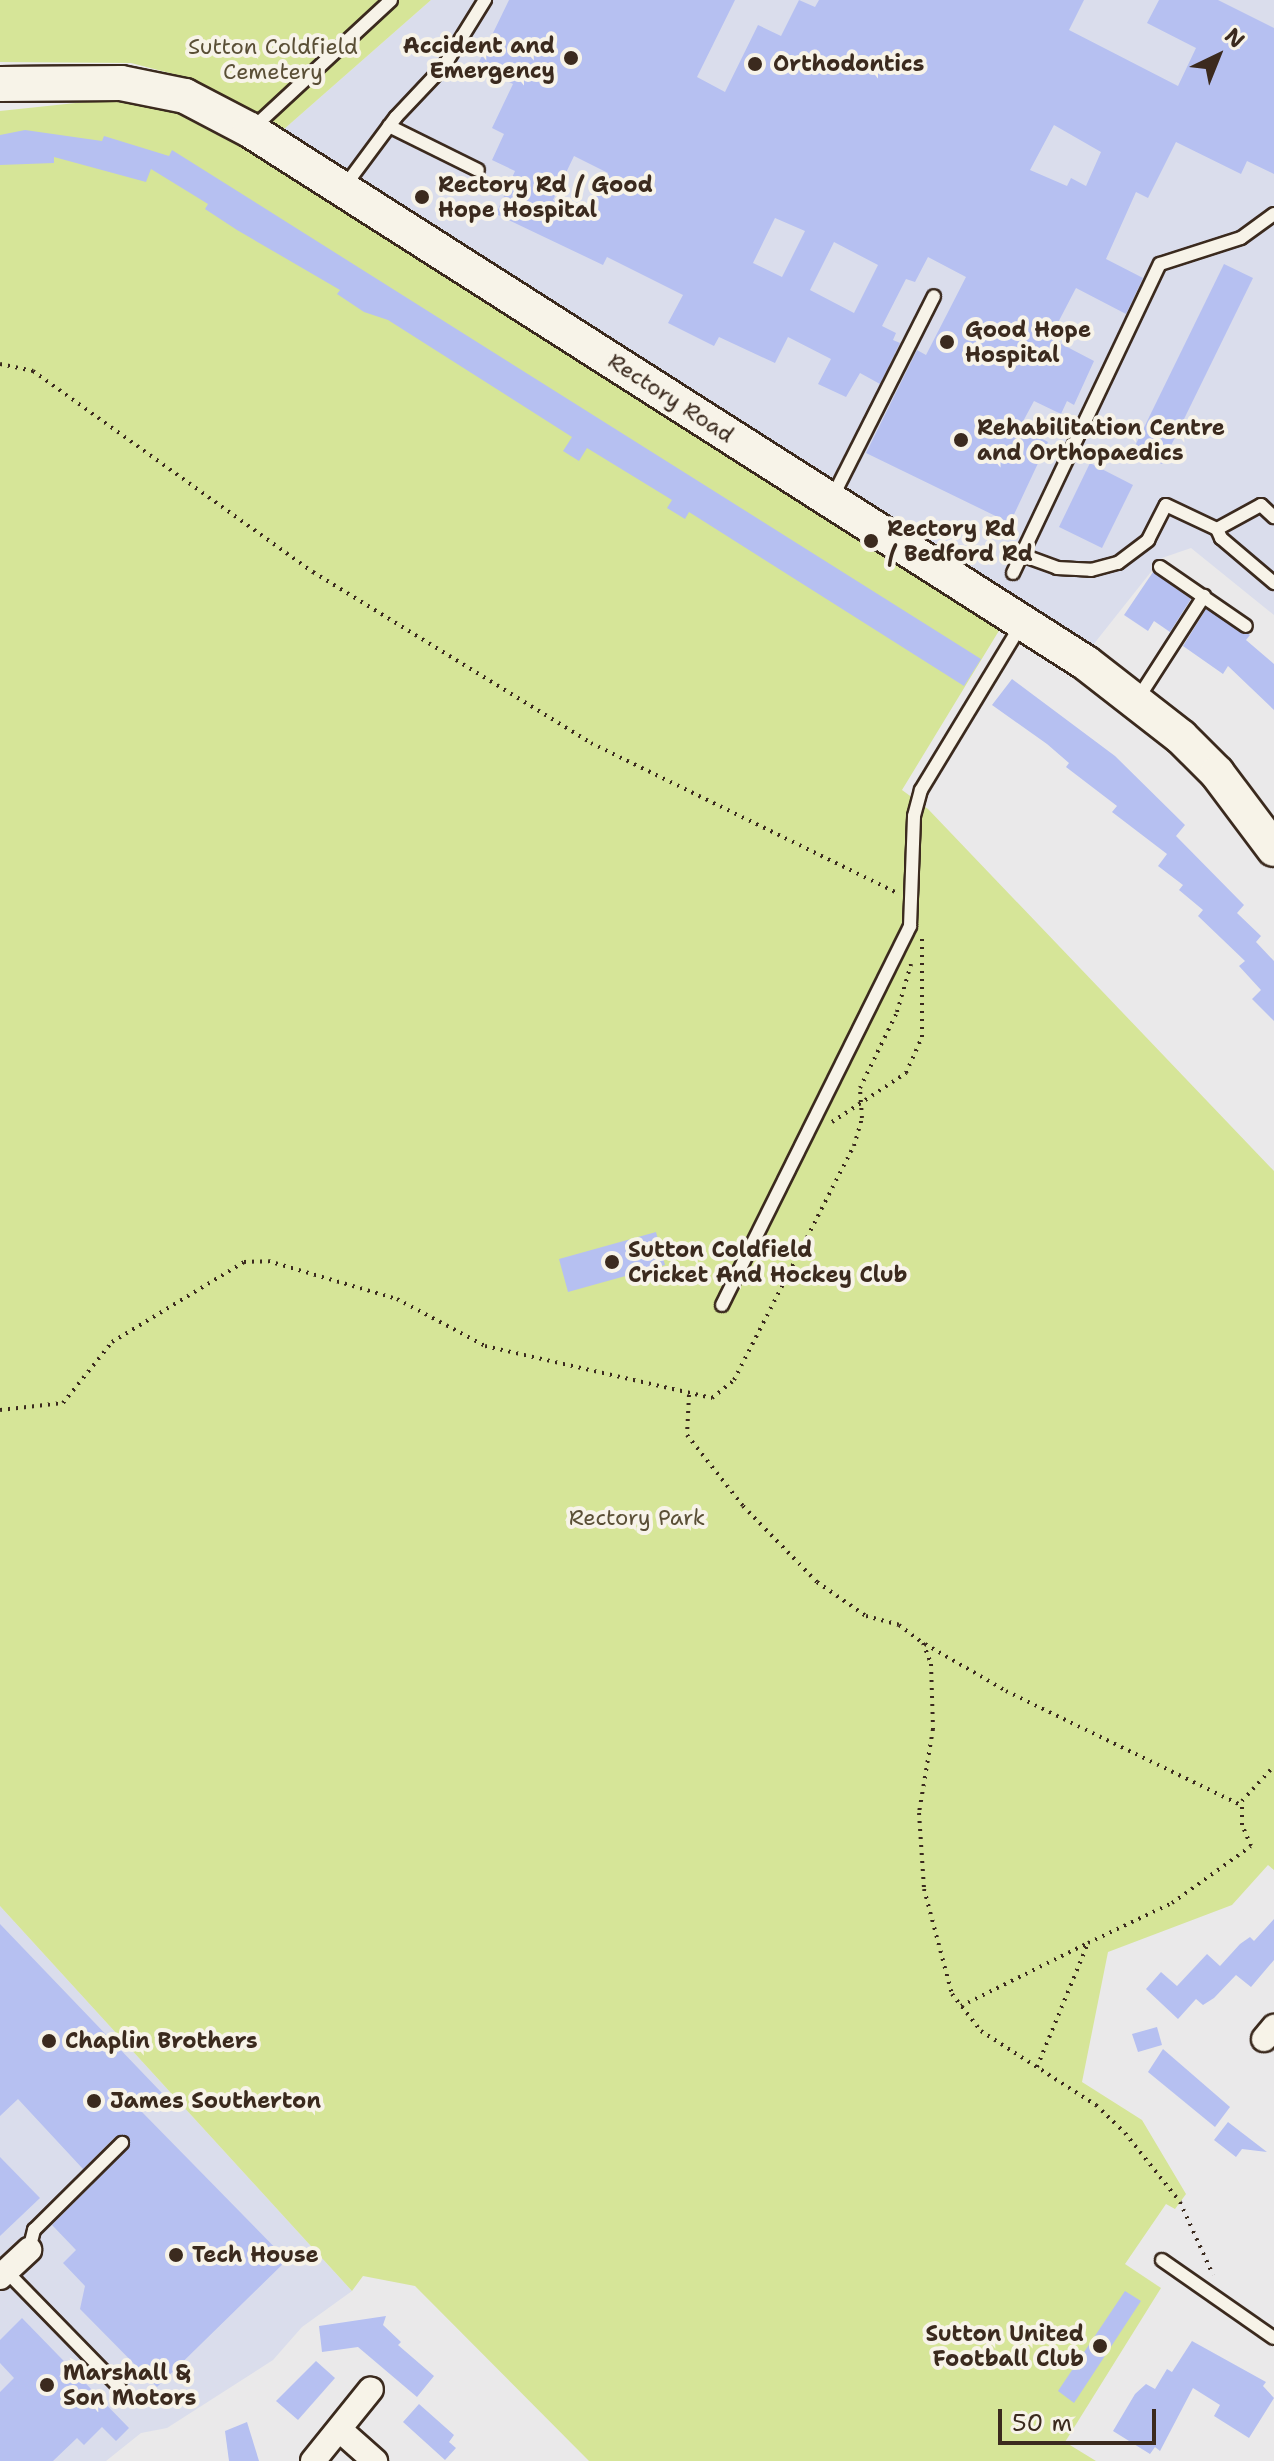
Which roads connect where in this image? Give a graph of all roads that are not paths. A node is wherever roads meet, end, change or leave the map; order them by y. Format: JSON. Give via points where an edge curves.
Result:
{"nodes":[{"id":1,"x":391,"y":0,"type":"edge"},
{"id":2,"x":485,"y":0,"type":"edge"},
{"id":3,"x":0,"y":84,"type":"edge"},
{"id":4,"x":389,"y":126,"type":"junction"},
{"id":5,"x":250,"y":130,"type":"junction"},
{"id":6,"x":478,"y":170,"type":"dead end"},
{"id":7,"x":342,"y":189,"type":"junction"},
{"id":8,"x":1274,"y":214,"type":"edge"},
{"id":9,"x":934,"y":296,"type":"dead end"},
{"id":10,"x":831,"y":500,"type":"junction"},
{"id":11,"x":1274,"y":517,"type":"edge"},
{"id":12,"x":1217,"y":529,"type":"junction"},
{"id":13,"x":1022,"y":555,"type":"junction"},
{"id":14,"x":1160,"y":567,"type":"dead end"},
{"id":15,"x":1013,"y":573,"type":"dead end"},
{"id":16,"x":1274,"y":583,"type":"edge"},
{"id":17,"x":1204,"y":596,"type":"junction"},
{"id":18,"x":1023,"y":622,"type":"junction"},
{"id":19,"x":1246,"y":626,"type":"dead end"},
{"id":20,"x":1137,"y":700,"type":"junction"},
{"id":21,"x":1274,"y":849,"type":"edge"},
{"id":22,"x":722,"y":1305,"type":"dead end"},
{"id":23,"x":122,"y":2143,"type":"dead end"},
{"id":24,"x":29,"y":2250,"type":"joint"},
{"id":25,"x":1162,"y":2260,"type":"dead end"},
{"id":26,"x":3,"y":2274,"type":"edge"},
{"id":27,"x":1274,"y":2338,"type":"edge"},
{"id":28,"x":120,"y":2388,"type":"dead end"},
{"id":29,"x":371,"y":2389,"type":"dead end"},
{"id":30,"x":340,"y":2430,"type":"junction"},
{"id":31,"x":313,"y":2461,"type":"edge"},
{"id":32,"x":375,"y":2461,"type":"edge"}],
"edges":[{"from":1,"to":5,"type":"lane"},
{"from":2,"to":4,"type":"lane","via":[[444,66]]},
{"from":3,"to":5,"type":"street","name":"Rectory Road","via":[[121,83],[185,96]]},
{"from":4,"to":6,"type":"lane"},
{"from":4,"to":7,"type":"lane"},
{"from":5,"to":7,"type":"street","name":"Rectory Road"},
{"from":7,"to":10,"type":"street","name":"Rectory Road"},
{"from":8,"to":13,"type":"lane","via":[[1241,238],[1160,264]]},
{"from":9,"to":10,"type":"lane"},
{"from":10,"to":18,"type":"street","name":"Rectory Road"},
{"from":11,"to":12,"type":"lane","via":[[1261,505]]},
{"from":12,"to":13,"type":"lane","via":[[1166,505],[1148,540],[1118,563],[1091,570],[1057,568]]},
{"from":12,"to":16,"type":"lane"},
{"from":13,"to":15,"type":"lane"},
{"from":14,"to":17,"type":"lane"},
{"from":17,"to":19,"type":"lane"},
{"from":17,"to":20,"type":"lane"},
{"from":18,"to":20,"type":"street","name":"Rectory Road"},
{"from":18,"to":22,"type":"lane","via":[[916,801],[910,926]]},
{"from":20,"to":21,"type":"street","name":"Rectory Road","via":[[1217,773]]},
{"from":23,"to":24,"type":"lane","via":[[34,2230]]},
{"from":24,"to":26,"type":"street"},
{"from":25,"to":27,"type":"lane"},
{"from":26,"to":28,"type":"lane"},
{"from":29,"to":30,"type":"street"},
{"from":30,"to":31,"type":"street"},
{"from":30,"to":32,"type":"street"}]}
